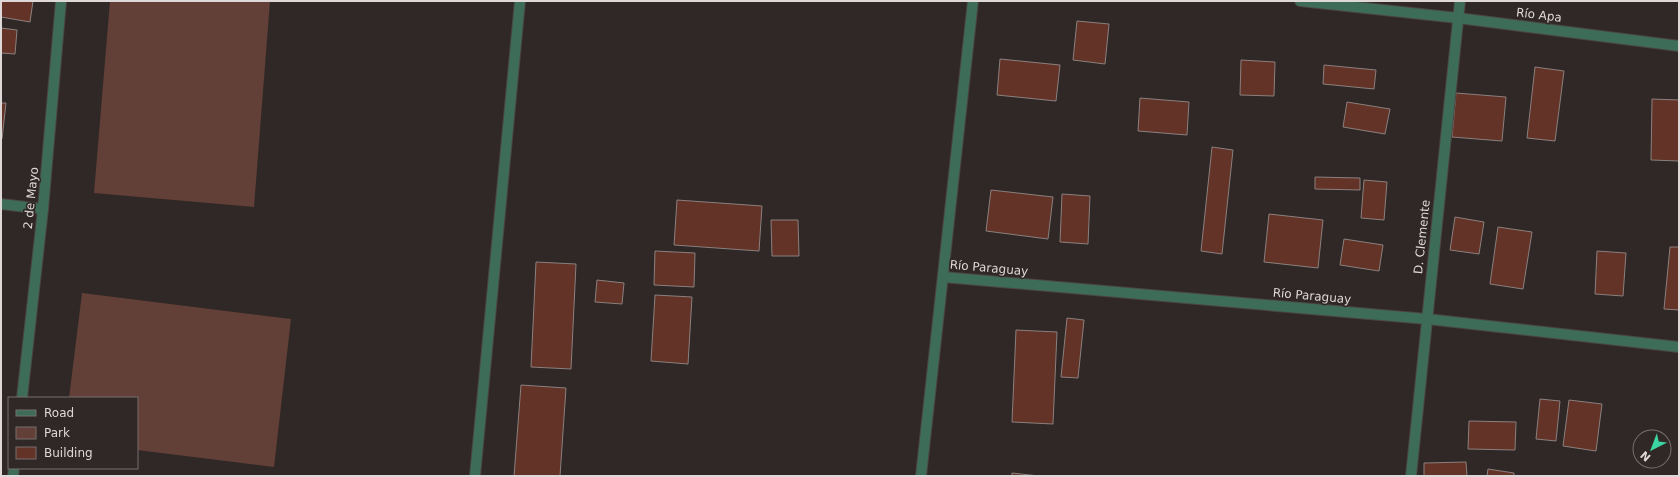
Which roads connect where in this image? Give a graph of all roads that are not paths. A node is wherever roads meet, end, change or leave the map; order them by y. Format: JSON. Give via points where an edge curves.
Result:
{"nodes":[{"id":1,"x":61,"y":1,"type":"edge"},
{"id":2,"x":520,"y":1,"type":"edge"},
{"id":3,"x":973,"y":1,"type":"edge"},
{"id":4,"x":1300,"y":1,"type":"edge"},
{"id":5,"x":1460,"y":1,"type":"edge"},
{"id":6,"x":1458,"y":18,"type":"junction"},
{"id":7,"x":1679,"y":46,"type":"edge"},
{"id":8,"x":1,"y":204,"type":"edge"},
{"id":9,"x":43,"y":208,"type":"junction"},
{"id":10,"x":943,"y":277,"type":"junction"},
{"id":11,"x":1427,"y":319,"type":"junction"},
{"id":12,"x":1679,"y":347,"type":"edge"},
{"id":13,"x":22,"y":397,"type":"edge"},
{"id":14,"x":475,"y":476,"type":"edge"},
{"id":15,"x":921,"y":476,"type":"edge"},
{"id":16,"x":1411,"y":476,"type":"edge"}],
"edges":[{"from":1,"to":9,"type":"street","name":"2 de Mayo"},
{"from":2,"to":14,"type":"street"},
{"from":3,"to":10,"type":"street"},
{"from":4,"to":6,"type":"street","name":"Río Apa"},
{"from":5,"to":6,"type":"street","name":"D. Clemente"},
{"from":6,"to":7,"type":"street","name":"Río Apa"},
{"from":6,"to":11,"type":"street","name":"D. Clemente"},
{"from":8,"to":9,"type":"street"},
{"from":9,"to":13,"type":"street","name":"2 de Mayo"},
{"from":10,"to":11,"type":"street","name":"Río Paraguay"},
{"from":10,"to":15,"type":"street"},
{"from":11,"to":12,"type":"street","name":"Río Paraguay"},
{"from":11,"to":16,"type":"street","name":"D. Clemente"}]}
